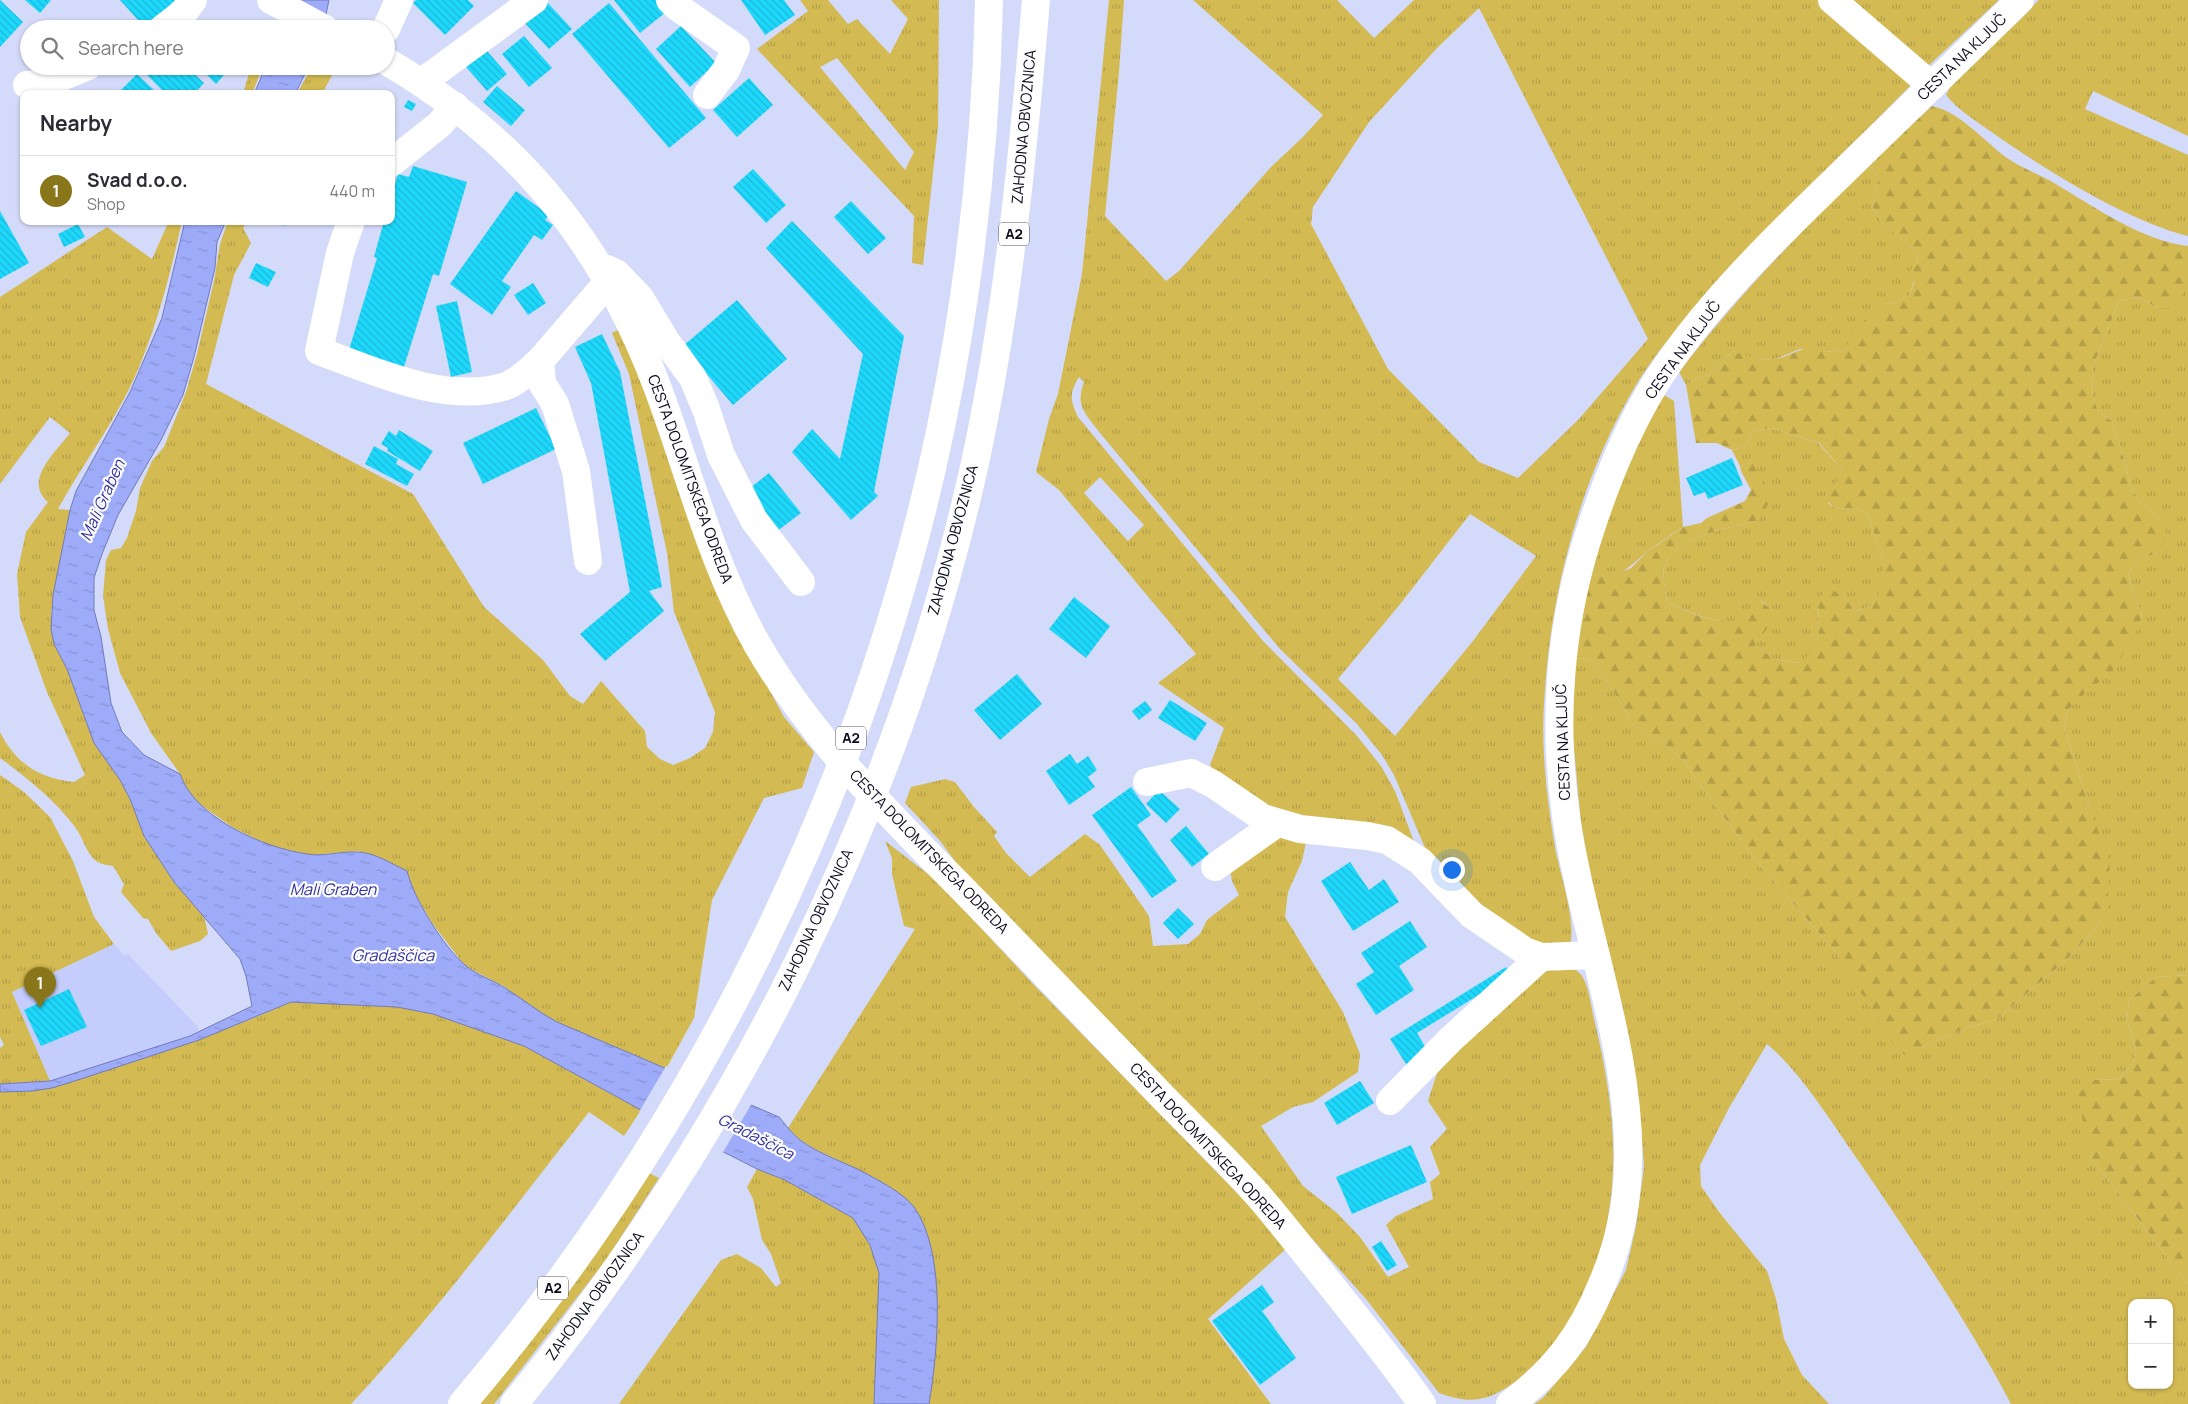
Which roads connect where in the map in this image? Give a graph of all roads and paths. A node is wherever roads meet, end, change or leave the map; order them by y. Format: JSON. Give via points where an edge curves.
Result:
{"nodes":[{"id":1,"x":193,"y":0,"type":"edge"},
{"id":2,"x":271,"y":0,"type":"edge"},
{"id":3,"x":399,"y":0,"type":"edge"},
{"id":4,"x":534,"y":0,"type":"edge"},
{"id":5,"x":670,"y":0,"type":"edge"},
{"id":6,"x":989,"y":0,"type":"edge"},
{"id":7,"x":1036,"y":0,"type":"edge"},
{"id":8,"x":1832,"y":0,"type":"edge"},
{"id":9,"x":2020,"y":0,"type":"edge"},
{"id":10,"x":174,"y":20,"type":"edge"},
{"id":11,"x":308,"y":20,"type":"edge"},
{"id":12,"x":390,"y":20,"type":"edge"},
{"id":13,"x":395,"y":66,"type":"edge"},
{"id":14,"x":66,"y":75,"type":"edge"},
{"id":15,"x":422,"y":82,"type":"junction"},
{"id":16,"x":27,"y":85,"type":"dead end"},
{"id":17,"x":1932,"y":86,"type":"junction"},
{"id":18,"x":707,"y":95,"type":"dead end"},
{"id":19,"x":455,"y":106,"type":"junction"},
{"id":20,"x":395,"y":160,"type":"edge"},
{"id":21,"x":350,"y":225,"type":"edge"},
{"id":22,"x":603,"y":274,"type":"junction"},
{"id":23,"x":540,"y":361,"type":"junction"},
{"id":24,"x":588,"y":561,"type":"dead end"},
{"id":25,"x":802,"y":582,"type":"dead end"},
{"id":26,"x":1147,"y":782,"type":"dead end"},
{"id":27,"x":1277,"y":823,"type":"junction"},
{"id":28,"x":1215,"y":867,"type":"dead end"},
{"id":29,"x":1594,"y":955,"type":"junction"},
{"id":30,"x":1541,"y":957,"type":"junction"},
{"id":31,"x":1390,"y":1101,"type":"dead end"},
{"id":32,"x":462,"y":1404,"type":"edge"},
{"id":33,"x":514,"y":1404,"type":"edge"},
{"id":34,"x":1422,"y":1404,"type":"edge"},
{"id":35,"x":1510,"y":1404,"type":"edge"}],
"edges":[{"from":1,"to":10,"type":"main road"},
{"from":2,"to":11,"type":"main road"},
{"from":3,"to":12,"type":"main road"},
{"from":4,"to":15,"type":"main road"},
{"from":5,"to":18,"type":"main road","via":[[736,48],[726,70]]},
{"from":6,"to":32,"type":"main road","number":"A2","via":[[982,144],[970,260],[942,421],[913,542],[881,652],[841,766],[793,877],[718,1030],[636,1167],[587,1241],[539,1308]]},
{"from":7,"to":33,"type":"main road","name":"ZAHODNA OBVOZNICA","number":"A2","via":[[1006,296],[986,409],[960,521],[911,687],[875,787],[819,917],[753,1048],[673,1185],[577,1324]]},
{"from":8,"to":17,"type":"main road"},
{"from":9,"to":17,"type":"main road","name":"CESTA NA KLJUČ"},
{"from":13,"to":15,"type":"main road","name":"CESTA DOLOMITSKEGA ODREDA"},
{"from":14,"to":16,"type":"main road","via":[[47,83]]},
{"from":15,"to":19,"type":"main road","name":"CESTA DOLOMITSKEGA ODREDA"},
{"from":17,"to":29,"type":"main road","name":"CESTA NA KLJUČ","via":[[1785,229],[1707,316],[1656,383],[1611,470],[1572,596],[1559,708],[1566,815]]},
{"from":19,"to":20,"type":"main road","via":[[440,124]]},
{"from":19,"to":22,"type":"main road","name":"CESTA DOLOMITSKEGA ODREDA","via":[[518,160],[539,183],[578,234]]},
{"from":21,"to":23,"type":"main road","via":[[340,253],[318,351],[393,378],[469,393],[508,385]]},
{"from":22,"to":23,"type":"main road"},
{"from":22,"to":25,"type":"main road","via":[[616,273],[640,298],[693,378],[721,455],[754,520]]},
{"from":22,"to":34,"type":"main road","name":"CESTA DOLOMITSKEGA ODREDA","via":[[650,368],[728,586],[755,640],[787,691],[833,750],[933,858],[1258,1195]]},
{"from":23,"to":24,"type":"main road","via":[[542,383],[555,404],[576,471]]},
{"from":26,"to":27,"type":"main road","via":[[1191,773],[1263,818]]},
{"from":27,"to":28,"type":"main road"},
{"from":27,"to":30,"type":"main road","via":[[1387,840],[1420,861],[1472,915],[1525,951]]},
{"from":29,"to":30,"type":"main road"},
{"from":29,"to":35,"type":"main road","name":"CESTA NA KLJUČ","via":[[1616,1044],[1626,1107],[1628,1166],[1623,1213],[1612,1260],[1591,1312],[1564,1354],[1532,1388]]},
{"from":30,"to":31,"type":"main road"}]}
